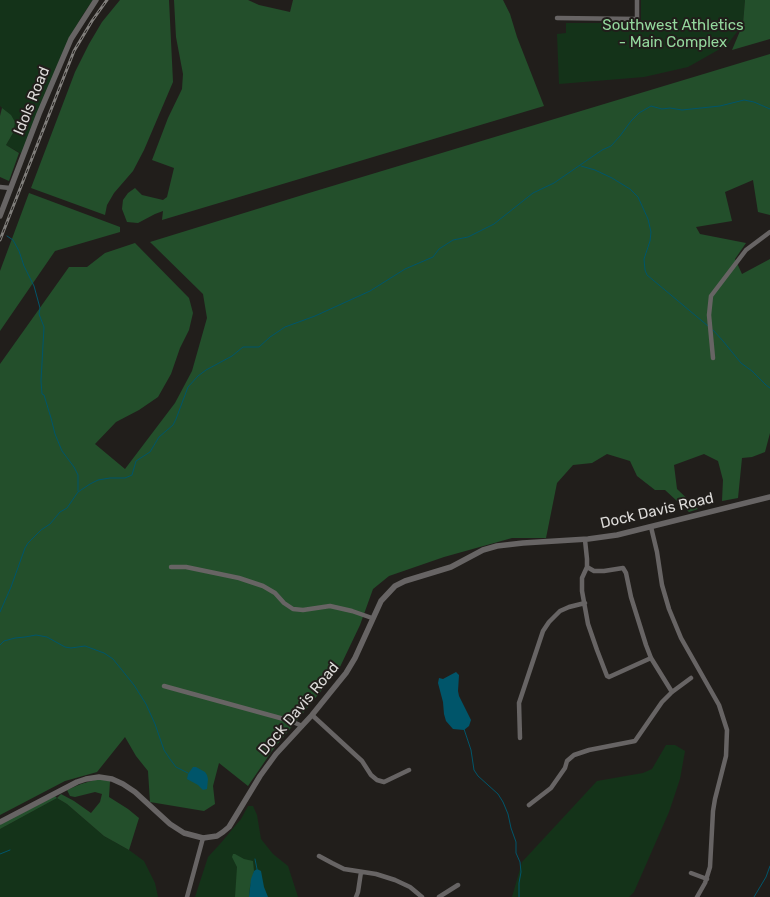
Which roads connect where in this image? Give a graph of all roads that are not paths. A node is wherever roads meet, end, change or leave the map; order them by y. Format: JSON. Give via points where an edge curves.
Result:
{"nodes":[{"id":1,"x":96,"y":0,"type":"edge"},
{"id":2,"x":636,"y":0,"type":"edge"},
{"id":3,"x":557,"y":18,"type":"dead end"},
{"id":4,"x":0,"y":187,"type":"edge"},
{"id":5,"x":10,"y":188,"type":"junction"},
{"id":6,"x":0,"y":216,"type":"edge"},
{"id":7,"x":770,"y":232,"type":"edge"},
{"id":8,"x":713,"y":358,"type":"dead end"},
{"id":9,"x":770,"y":497,"type":"edge"},
{"id":10,"x":650,"y":527,"type":"junction"},
{"id":11,"x":585,"y":540,"type":"junction"},
{"id":12,"x":171,"y":567,"type":"dead end"},
{"id":13,"x":586,"y":567,"type":"junction"},
{"id":14,"x":584,"y":603,"type":"junction"},
{"id":15,"x":372,"y":618,"type":"junction"},
{"id":16,"x":651,"y":658,"type":"junction"},
{"id":17,"x":691,"y":678,"type":"dead end"},
{"id":18,"x":164,"y":686,"type":"dead end"},
{"id":19,"x":672,"y":692,"type":"junction"},
{"id":20,"x":312,"y":715,"type":"junction"},
{"id":21,"x":302,"y":726,"type":"junction"},
{"id":22,"x":520,"y":738,"type":"dead end"},
{"id":23,"x":409,"y":770,"type":"dead end"},
{"id":24,"x":529,"y":805,"type":"dead end"},
{"id":25,"x":0,"y":822,"type":"edge"},
{"id":26,"x":203,"y":838,"type":"junction"},
{"id":27,"x":319,"y":856,"type":"dead end"},
{"id":28,"x":362,"y":872,"type":"junction"},
{"id":29,"x":691,"y":873,"type":"dead end"},
{"id":30,"x":706,"y":879,"type":"junction"},
{"id":31,"x":458,"y":885,"type":"dead end"},
{"id":32,"x":187,"y":897,"type":"edge"},
{"id":33,"x":356,"y":897,"type":"edge"},
{"id":34,"x":422,"y":897,"type":"edge"},
{"id":35,"x":439,"y":897,"type":"edge"},
{"id":36,"x":697,"y":897,"type":"edge"}],
"edges":[{"from":1,"to":5,"type":"street","name":"Idols Road","via":[[72,39]]},
{"from":2,"to":3,"type":"street","via":[[637,19]]},
{"from":4,"to":5,"type":"street"},
{"from":5,"to":6,"type":"street","name":"Idols Road"},
{"from":7,"to":8,"type":"street","via":[[746,250],[711,296],[708,315]]},
{"from":9,"to":10,"type":"street","name":"Dock Davis Road"},
{"from":10,"to":11,"type":"street","name":"Dock Davis Road"},
{"from":10,"to":30,"type":"street","via":[[669,609],[681,638],[719,705],[727,730],[726,756],[713,811]]},
{"from":11,"to":13,"type":"street"},
{"from":11,"to":15,"type":"street","name":"Dock Davis Road","via":[[490,547],[451,568],[395,586],[381,601]]},
{"from":12,"to":15,"type":"street","via":[[186,566],[263,586],[293,609],[330,606]]},
{"from":13,"to":14,"type":"street","via":[[582,578]]},
{"from":13,"to":16,"type":"street","via":[[604,571],[623,568]]},
{"from":14,"to":16,"type":"street","via":[[607,676]]},
{"from":14,"to":22,"type":"street","via":[[560,611],[543,631],[519,703]]},
{"from":15,"to":20,"type":"street","name":"Dock Davis Road","via":[[352,665]]},
{"from":16,"to":19,"type":"street"},
{"from":17,"to":19,"type":"street"},
{"from":18,"to":21,"type":"street"},
{"from":19,"to":24,"type":"street","via":[[636,740],[574,756],[567,761],[551,788]]},
{"from":20,"to":21,"type":"street","name":"Dock Davis Road"},
{"from":20,"to":23,"type":"street","via":[[362,761],[377,780],[384,782]]},
{"from":21,"to":26,"type":"street","name":"Dock Davis Road","via":[[276,754],[228,827],[217,836]]},
{"from":25,"to":26,"type":"street","via":[[77,782],[102,777],[130,788],[178,830]]},
{"from":26,"to":32,"type":"street"},
{"from":27,"to":28,"type":"street","via":[[338,866]]},
{"from":28,"to":33,"type":"street"},
{"from":28,"to":34,"type":"street","via":[[395,880]]},
{"from":29,"to":30,"type":"street"},
{"from":30,"to":36,"type":"street"},
{"from":31,"to":35,"type":"street"}]}
